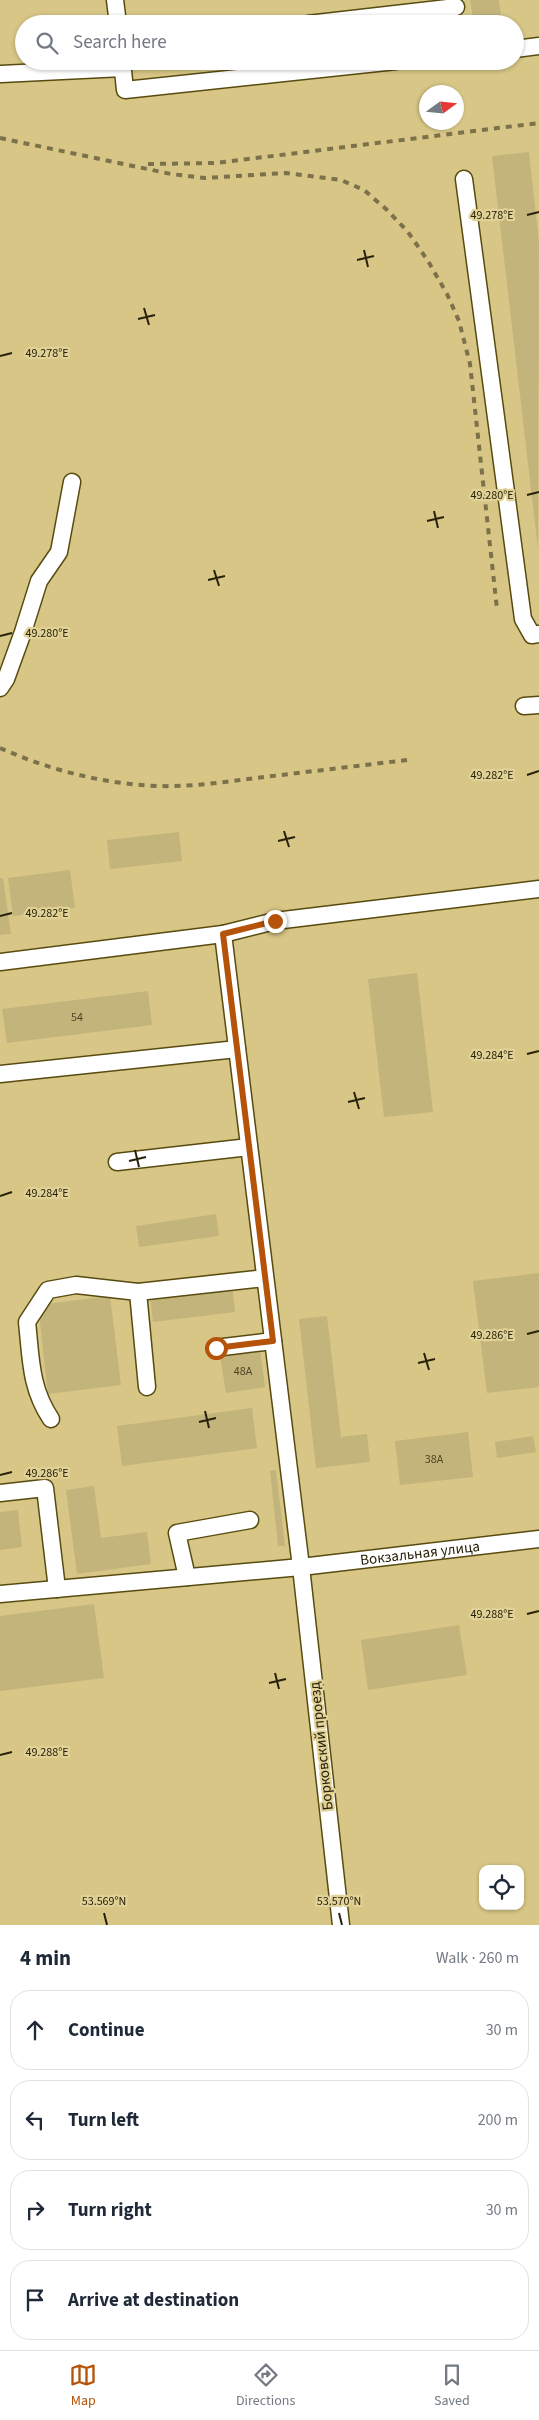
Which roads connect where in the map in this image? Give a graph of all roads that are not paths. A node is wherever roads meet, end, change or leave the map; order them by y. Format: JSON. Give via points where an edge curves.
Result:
{"nodes":[{"id":1,"x":115,"y":0,"type":"edge"},
{"id":2,"x":456,"y":7,"type":"dead end"},
{"id":3,"x":117,"y":15,"type":"edge"},
{"id":4,"x":386,"y":15,"type":"edge"},
{"id":5,"x":539,"y":46,"type":"edge"},
{"id":6,"x":524,"y":48,"type":"edge"},
{"id":7,"x":55,"y":70,"type":"edge"},
{"id":8,"x":123,"y":70,"type":"edge"},
{"id":9,"x":312,"y":70,"type":"edge"},
{"id":10,"x":1,"y":74,"type":"edge"},
{"id":11,"x":464,"y":179,"type":"dead end"},
{"id":12,"x":72,"y":482,"type":"dead end"},
{"id":13,"x":539,"y":634,"type":"edge"},
{"id":14,"x":0,"y":688,"type":"edge"},
{"id":15,"x":539,"y":889,"type":"edge"},
{"id":16,"x":223,"y":934,"type":"junction"},
{"id":17,"x":0,"y":962,"type":"edge"},
{"id":18,"x":237,"y":1049,"type":"junction"},
{"id":19,"x":0,"y":1074,"type":"edge"},
{"id":20,"x":249,"y":1147,"type":"junction"},
{"id":21,"x":117,"y":1162,"type":"dead end"},
{"id":22,"x":266,"y":1278,"type":"junction"},
{"id":23,"x":138,"y":1292,"type":"junction"},
{"id":24,"x":273,"y":1341,"type":"junction"},
{"id":25,"x":216,"y":1348,"type":"dead end"},
{"id":26,"x":147,"y":1387,"type":"dead end"},
{"id":27,"x":52,"y":1419,"type":"dead end"},
{"id":28,"x":0,"y":1493,"type":"edge"},
{"id":29,"x":250,"y":1520,"type":"dead end"},
{"id":30,"x":539,"y":1539,"type":"edge"},
{"id":31,"x":301,"y":1567,"type":"junction"},
{"id":32,"x":187,"y":1577,"type":"junction"},
{"id":33,"x":57,"y":1589,"type":"junction"},
{"id":34,"x":0,"y":1594,"type":"edge"},
{"id":35,"x":341,"y":1925,"type":"edge"}],
"edges":[{"from":1,"to":3,"type":"street"},
{"from":2,"to":4,"type":"street"},
{"from":5,"to":6,"type":"street"},
{"from":7,"to":10,"type":"street"},
{"from":8,"to":9,"type":"street","via":[[125,90]]},
{"from":11,"to":13,"type":"street","via":[[523,619],[532,635]]},
{"from":12,"to":14,"type":"street","via":[[58,552],[39,581],[6,679]]},
{"from":15,"to":16,"type":"street","via":[[275,921]]},
{"from":16,"to":17,"type":"street"},
{"from":16,"to":18,"type":"street","name":"Борковский проезд"},
{"from":18,"to":19,"type":"street"},
{"from":18,"to":20,"type":"street","name":"Борковский проезд"},
{"from":20,"to":21,"type":"street"},
{"from":20,"to":22,"type":"street","name":"Борковский проезд"},
{"from":22,"to":23,"type":"street"},
{"from":22,"to":24,"type":"street","name":"Борковский проезд"},
{"from":23,"to":26,"type":"street"},
{"from":23,"to":27,"type":"street","via":[[76,1285],[48,1290],[42,1298],[27,1322],[32,1372],[40,1402]]},
{"from":24,"to":25,"type":"street"},
{"from":24,"to":31,"type":"street","name":"Борковский проезд"},
{"from":28,"to":33,"type":"street","via":[[45,1488]]},
{"from":29,"to":32,"type":"street","via":[[177,1533]]},
{"from":30,"to":31,"type":"street","name":"Вокзальная улица"},
{"from":31,"to":32,"type":"street","name":"Вокзальная улица"},
{"from":31,"to":35,"type":"street","name":"Борковский проезд"},
{"from":32,"to":33,"type":"street","name":"Вокзальная улица"},
{"from":33,"to":34,"type":"street","name":"Вокзальная улица"}]}
